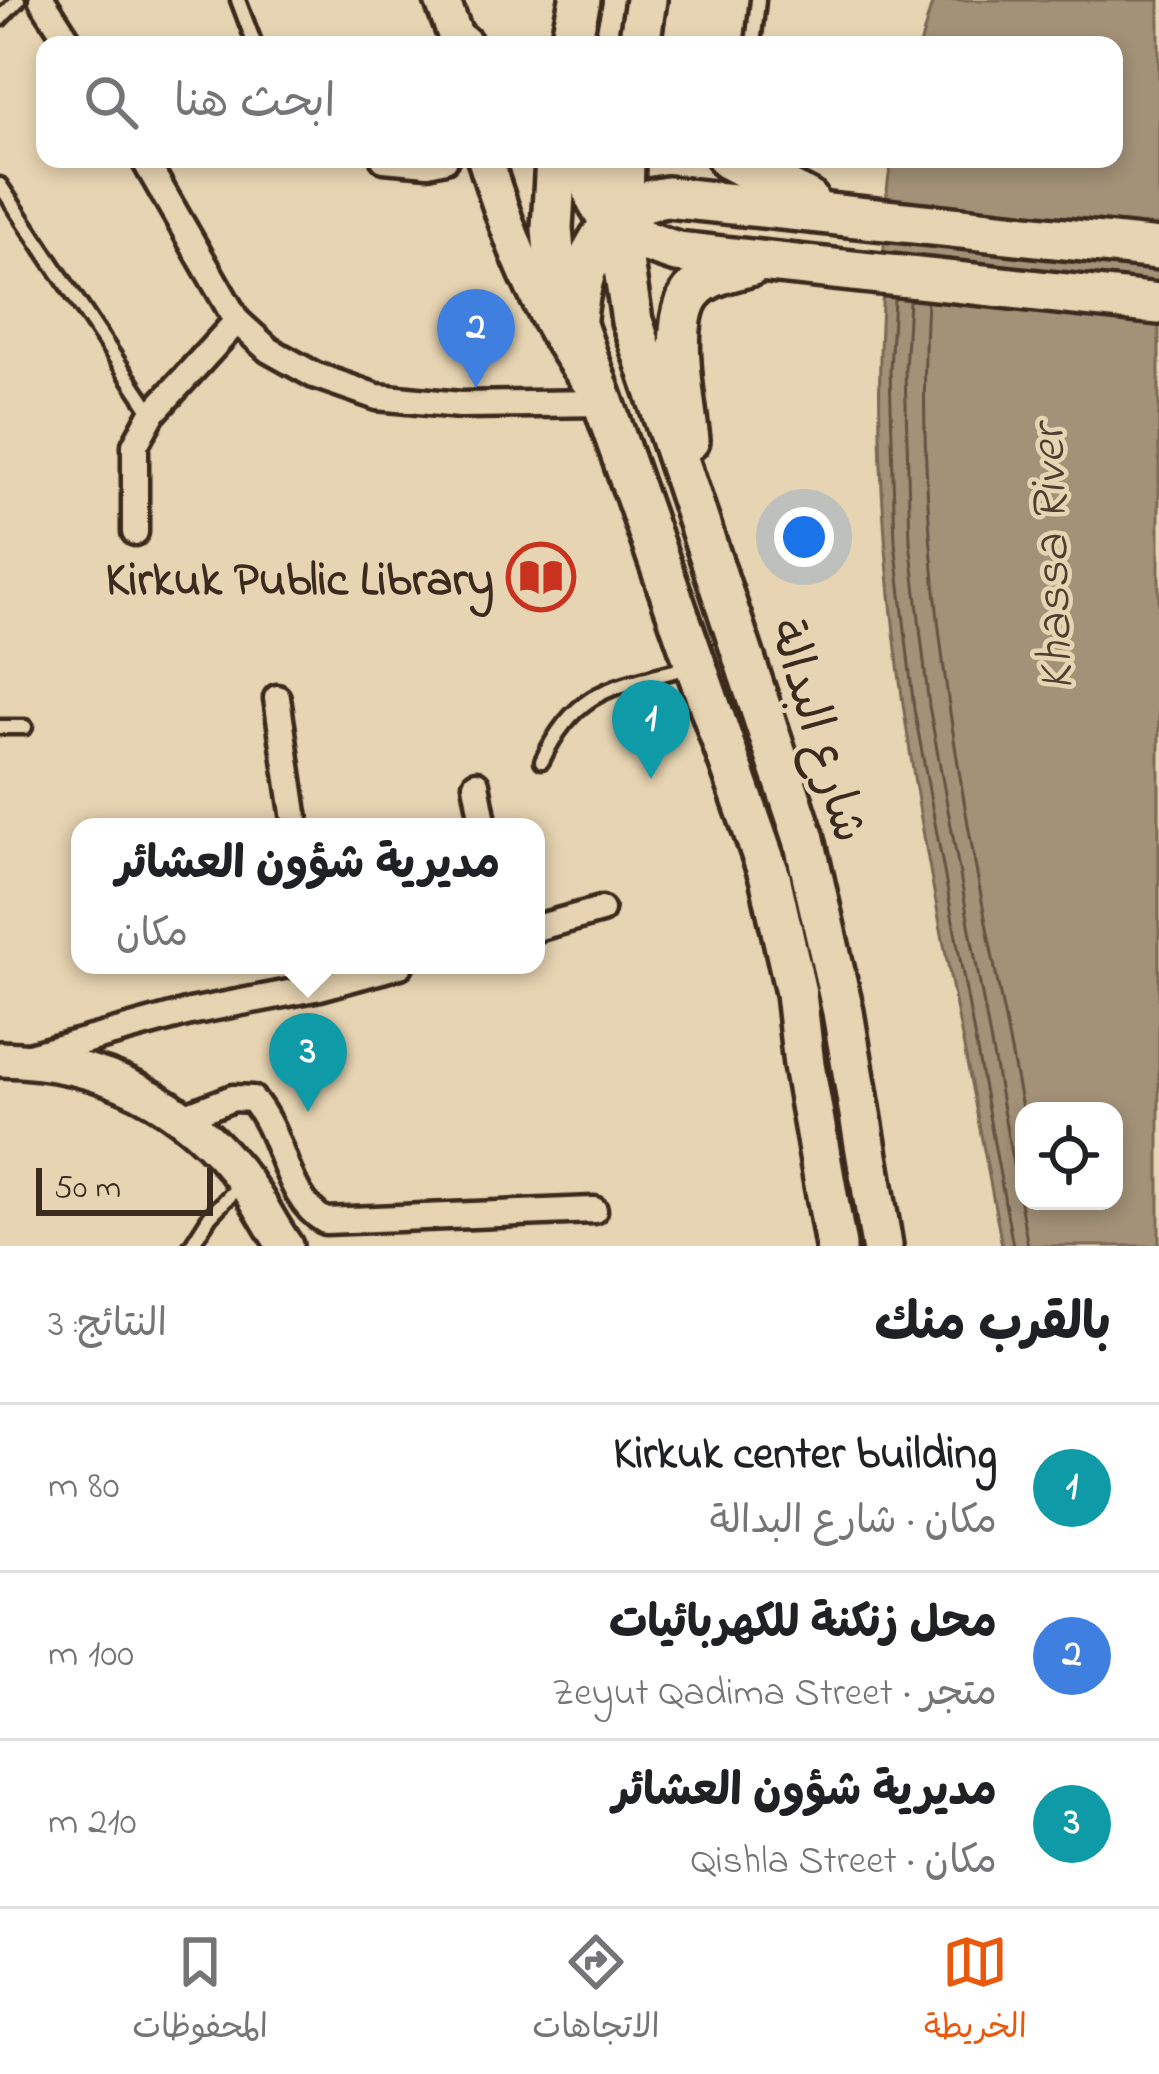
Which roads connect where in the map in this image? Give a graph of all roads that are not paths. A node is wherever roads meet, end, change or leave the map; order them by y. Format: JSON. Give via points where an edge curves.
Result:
{"nodes":[{"id":1,"x":17,"y":0,"type":"edge"},
{"id":2,"x":42,"y":0,"type":"edge"},
{"id":3,"x":238,"y":0,"type":"edge"},
{"id":4,"x":442,"y":0,"type":"edge"},
{"id":5,"x":646,"y":0,"type":"edge"},
{"id":6,"x":662,"y":0,"type":"edge"},
{"id":7,"x":758,"y":0,"type":"edge"},
{"id":8,"x":0,"y":19,"type":"edge"},
{"id":9,"x":65,"y":36,"type":"edge"},
{"id":10,"x":252,"y":36,"type":"edge"},
{"id":11,"x":457,"y":36,"type":"edge"},
{"id":12,"x":640,"y":36,"type":"edge"},
{"id":13,"x":664,"y":36,"type":"edge"},
{"id":14,"x":754,"y":36,"type":"edge"},
{"id":15,"x":149,"y":168,"type":"edge"},
{"id":16,"x":488,"y":168,"type":"edge"},
{"id":17,"x":555,"y":168,"type":"edge"},
{"id":18,"x":587,"y":168,"type":"edge"},
{"id":19,"x":623,"y":168,"type":"edge"},
{"id":20,"x":747,"y":168,"type":"edge"},
{"id":21,"x":0,"y":184,"type":"edge"},
{"id":22,"x":842,"y":213,"type":"junction"},
{"id":23,"x":620,"y":229,"type":"junction"},
{"id":24,"x":1159,"y":249,"type":"edge"},
{"id":25,"x":766,"y":261,"type":"junction"},
{"id":26,"x":1159,"y":304,"type":"edge"},
{"id":27,"x":576,"y":318,"type":"junction"},
{"id":28,"x":237,"y":321,"type":"junction"},
{"id":29,"x":604,"y":403,"type":"junction"},
{"id":30,"x":152,"y":414,"type":"junction"},
{"id":31,"x":697,"y":511,"type":"junction"},
{"id":32,"x":135,"y":532,"type":"dead end"},
{"id":33,"x":695,"y":665,"type":"junction"},
{"id":34,"x":277,"y":698,"type":"dead end"},
{"id":35,"x":25,"y":727,"type":"dead end"},
{"id":36,"x":0,"y":728,"type":"edge"},
{"id":37,"x":542,"y":761,"type":"dead end"},
{"id":38,"x":476,"y":784,"type":"dead end"},
{"id":39,"x":295,"y":818,"type":"edge"},
{"id":40,"x":482,"y":818,"type":"edge"},
{"id":41,"x":602,"y":910,"type":"dead end"},
{"id":42,"x":545,"y":926,"type":"edge"},
{"id":43,"x":319,"y":976,"type":"edge"},
{"id":44,"x":8,"y":1059,"type":"edge"},
{"id":45,"x":183,"y":1118,"type":"junction"},
{"id":46,"x":244,"y":1181,"type":"junction"},
{"id":47,"x":594,"y":1210,"type":"dead end"},
{"id":48,"x":191,"y":1246,"type":"edge"},
{"id":49,"x":285,"y":1246,"type":"edge"},
{"id":50,"x":836,"y":1246,"type":"edge"},
{"id":51,"x":882,"y":1246,"type":"edge"}],
"edges":[{"from":1,"to":8,"type":"lane"},
{"from":2,"to":9,"type":"street"},
{"from":3,"to":10,"type":"lane"},
{"from":4,"to":11,"type":"street"},
{"from":5,"to":12,"type":"main road"},
{"from":6,"to":13,"type":"main road"},
{"from":7,"to":14,"type":"lane"},
{"from":15,"to":28,"type":"street"},
{"from":16,"to":29,"type":"street","via":[[548,323]]},
{"from":17,"to":27,"type":"main road","name":"شارع البدالة","via":[[555,265]]},
{"from":18,"to":23,"type":"main road","via":[[592,197]]},
{"from":19,"to":23,"type":"main road"},
{"from":20,"to":22,"type":"main road"},
{"from":21,"to":30,"type":"lane"},
{"from":22,"to":23,"type":"main road","via":[[679,195],[655,198]]},
{"from":22,"to":24,"type":"main road"},
{"from":23,"to":25,"type":"main road","via":[[677,251]]},
{"from":23,"to":27,"type":"main road","via":[[586,268]]},
{"from":23,"to":31,"type":"main road","name":"شارع البدالة","via":[[632,321]]},
{"from":25,"to":26,"type":"main road"},
{"from":25,"to":31,"type":"main road","via":[[709,280],[686,304],[681,367]]},
{"from":27,"to":29,"type":"main road","name":"شارع البدالة"},
{"from":28,"to":29,"type":"street","via":[[314,375],[377,397]]},
{"from":28,"to":30,"type":"street"},
{"from":29,"to":33,"type":"main road","name":"شارع البدالة"},
{"from":30,"to":32,"type":"street","via":[[135,445]]},
{"from":31,"to":51,"type":"main road","name":"شارع البدالة","via":[[804,839]]},
{"from":33,"to":37,"type":"lane","via":[[583,701]]},
{"from":33,"to":50,"type":"main road","name":"شارع البدالة","via":[[779,913]]},
{"from":34,"to":39,"type":"street"},
{"from":35,"to":36,"type":"lane"},
{"from":38,"to":40,"type":"street"},
{"from":41,"to":42,"type":"street"},
{"from":43,"to":44,"type":"street"},
{"from":44,"to":45,"type":"street","via":[[99,1073]]},
{"from":45,"to":46,"type":"street"},
{"from":45,"to":47,"type":"street","via":[[233,1098],[252,1099],[306,1210],[325,1221]]},
{"from":46,"to":48,"type":"lane"},
{"from":46,"to":49,"type":"street"}]}
